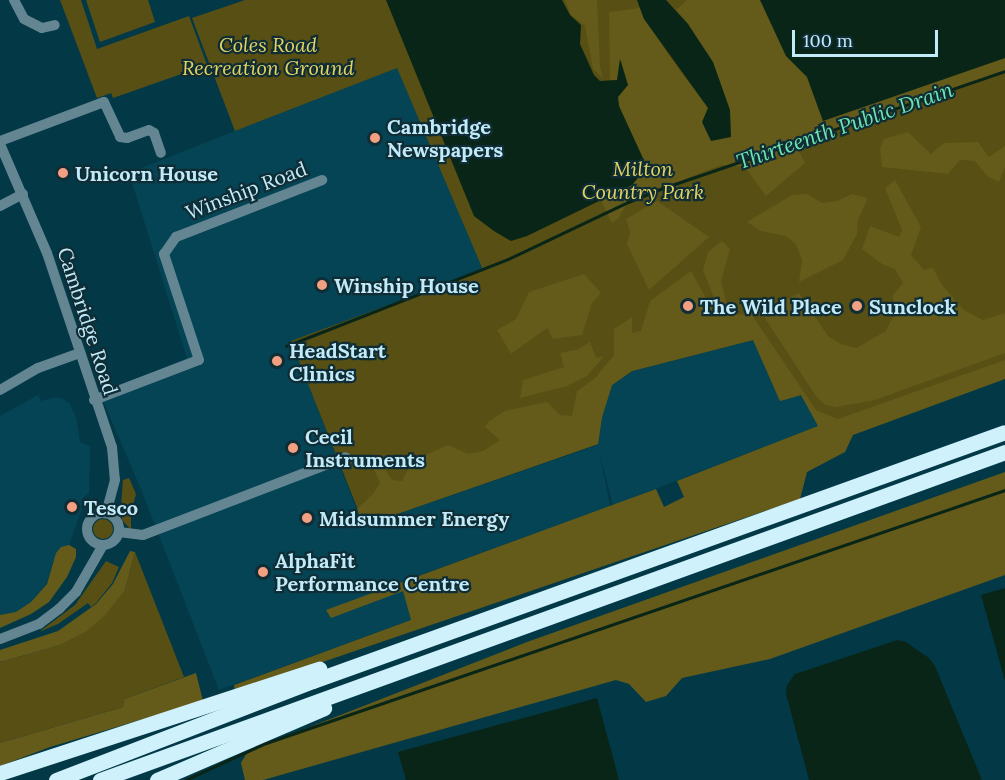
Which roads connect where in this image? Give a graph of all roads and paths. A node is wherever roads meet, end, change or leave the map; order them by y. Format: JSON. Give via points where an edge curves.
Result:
{"nodes":[{"id":1,"x":14,"y":0,"type":"edge"},
{"id":2,"x":55,"y":25,"type":"dead end"},
{"id":3,"x":0,"y":143,"type":"edge"},
{"id":4,"x":161,"y":153,"type":"dead end"},
{"id":5,"x":322,"y":180,"type":"dead end"},
{"id":6,"x":23,"y":194,"type":"junction"},
{"id":7,"x":0,"y":206,"type":"edge"},
{"id":8,"x":80,"y":352,"type":"junction"},
{"id":9,"x":0,"y":390,"type":"edge"},
{"id":10,"x":94,"y":400,"type":"junction"},
{"id":11,"x":1005,"y":432,"type":"edge"},
{"id":12,"x":1005,"y":452,"type":"edge"},
{"id":13,"x":346,"y":457,"type":"dead end"},
{"id":14,"x":106,"y":513,"type":"junction"},
{"id":15,"x":119,"y":532,"type":"junction"},
{"id":16,"x":103,"y":545,"type":"junction"},
{"id":17,"x":0,"y":639,"type":"edge"},
{"id":18,"x":404,"y":650,"type":"junction"},
{"id":19,"x":356,"y":686,"type":"junction"},
{"id":20,"x":0,"y":773,"type":"edge"},
{"id":21,"x":56,"y":780,"type":"edge"},
{"id":22,"x":100,"y":780,"type":"edge"},
{"id":23,"x":157,"y":780,"type":"edge"}],
"edges":[{"from":1,"to":2,"type":"street","via":[[24,19],[42,28]]},
{"from":3,"to":4,"type":"street","via":[[104,102],[120,137],[149,130],[154,133]]},
{"from":3,"to":6,"type":"street","name":"Cambridge Road"},
{"from":5,"to":10,"type":"street","name":"Winship Road","via":[[176,237],[164,254],[199,360]]},
{"from":6,"to":7,"type":"street"},
{"from":6,"to":8,"type":"street","name":"Cambridge Road"},
{"from":8,"to":9,"type":"street","via":[[38,368]]},
{"from":8,"to":10,"type":"street","name":"Cambridge Road"},
{"from":10,"to":14,"type":"street","name":"Cambridge Road","via":[[115,462],[115,480]]},
{"from":11,"to":18,"type":"highway"},
{"from":12,"to":19,"type":"highway"},
{"from":13,"to":15,"type":"street","via":[[143,535]]},
{"from":14,"to":15,"type":"street","via":[[116,520]]},
{"from":14,"to":16,"type":"street","via":[[94,516],[88,525],[90,539]]},
{"from":15,"to":16,"type":"street","via":[[114,542]]},
{"from":16,"to":17,"type":"street","via":[[76,592],[59,609],[39,624]]},
{"from":18,"to":20,"type":"highway","via":[[373,652]]},
{"from":18,"to":21,"type":"highway"},
{"from":19,"to":22,"type":"highway"},
{"from":19,"to":23,"type":"highway","via":[[325,708]]}]}
